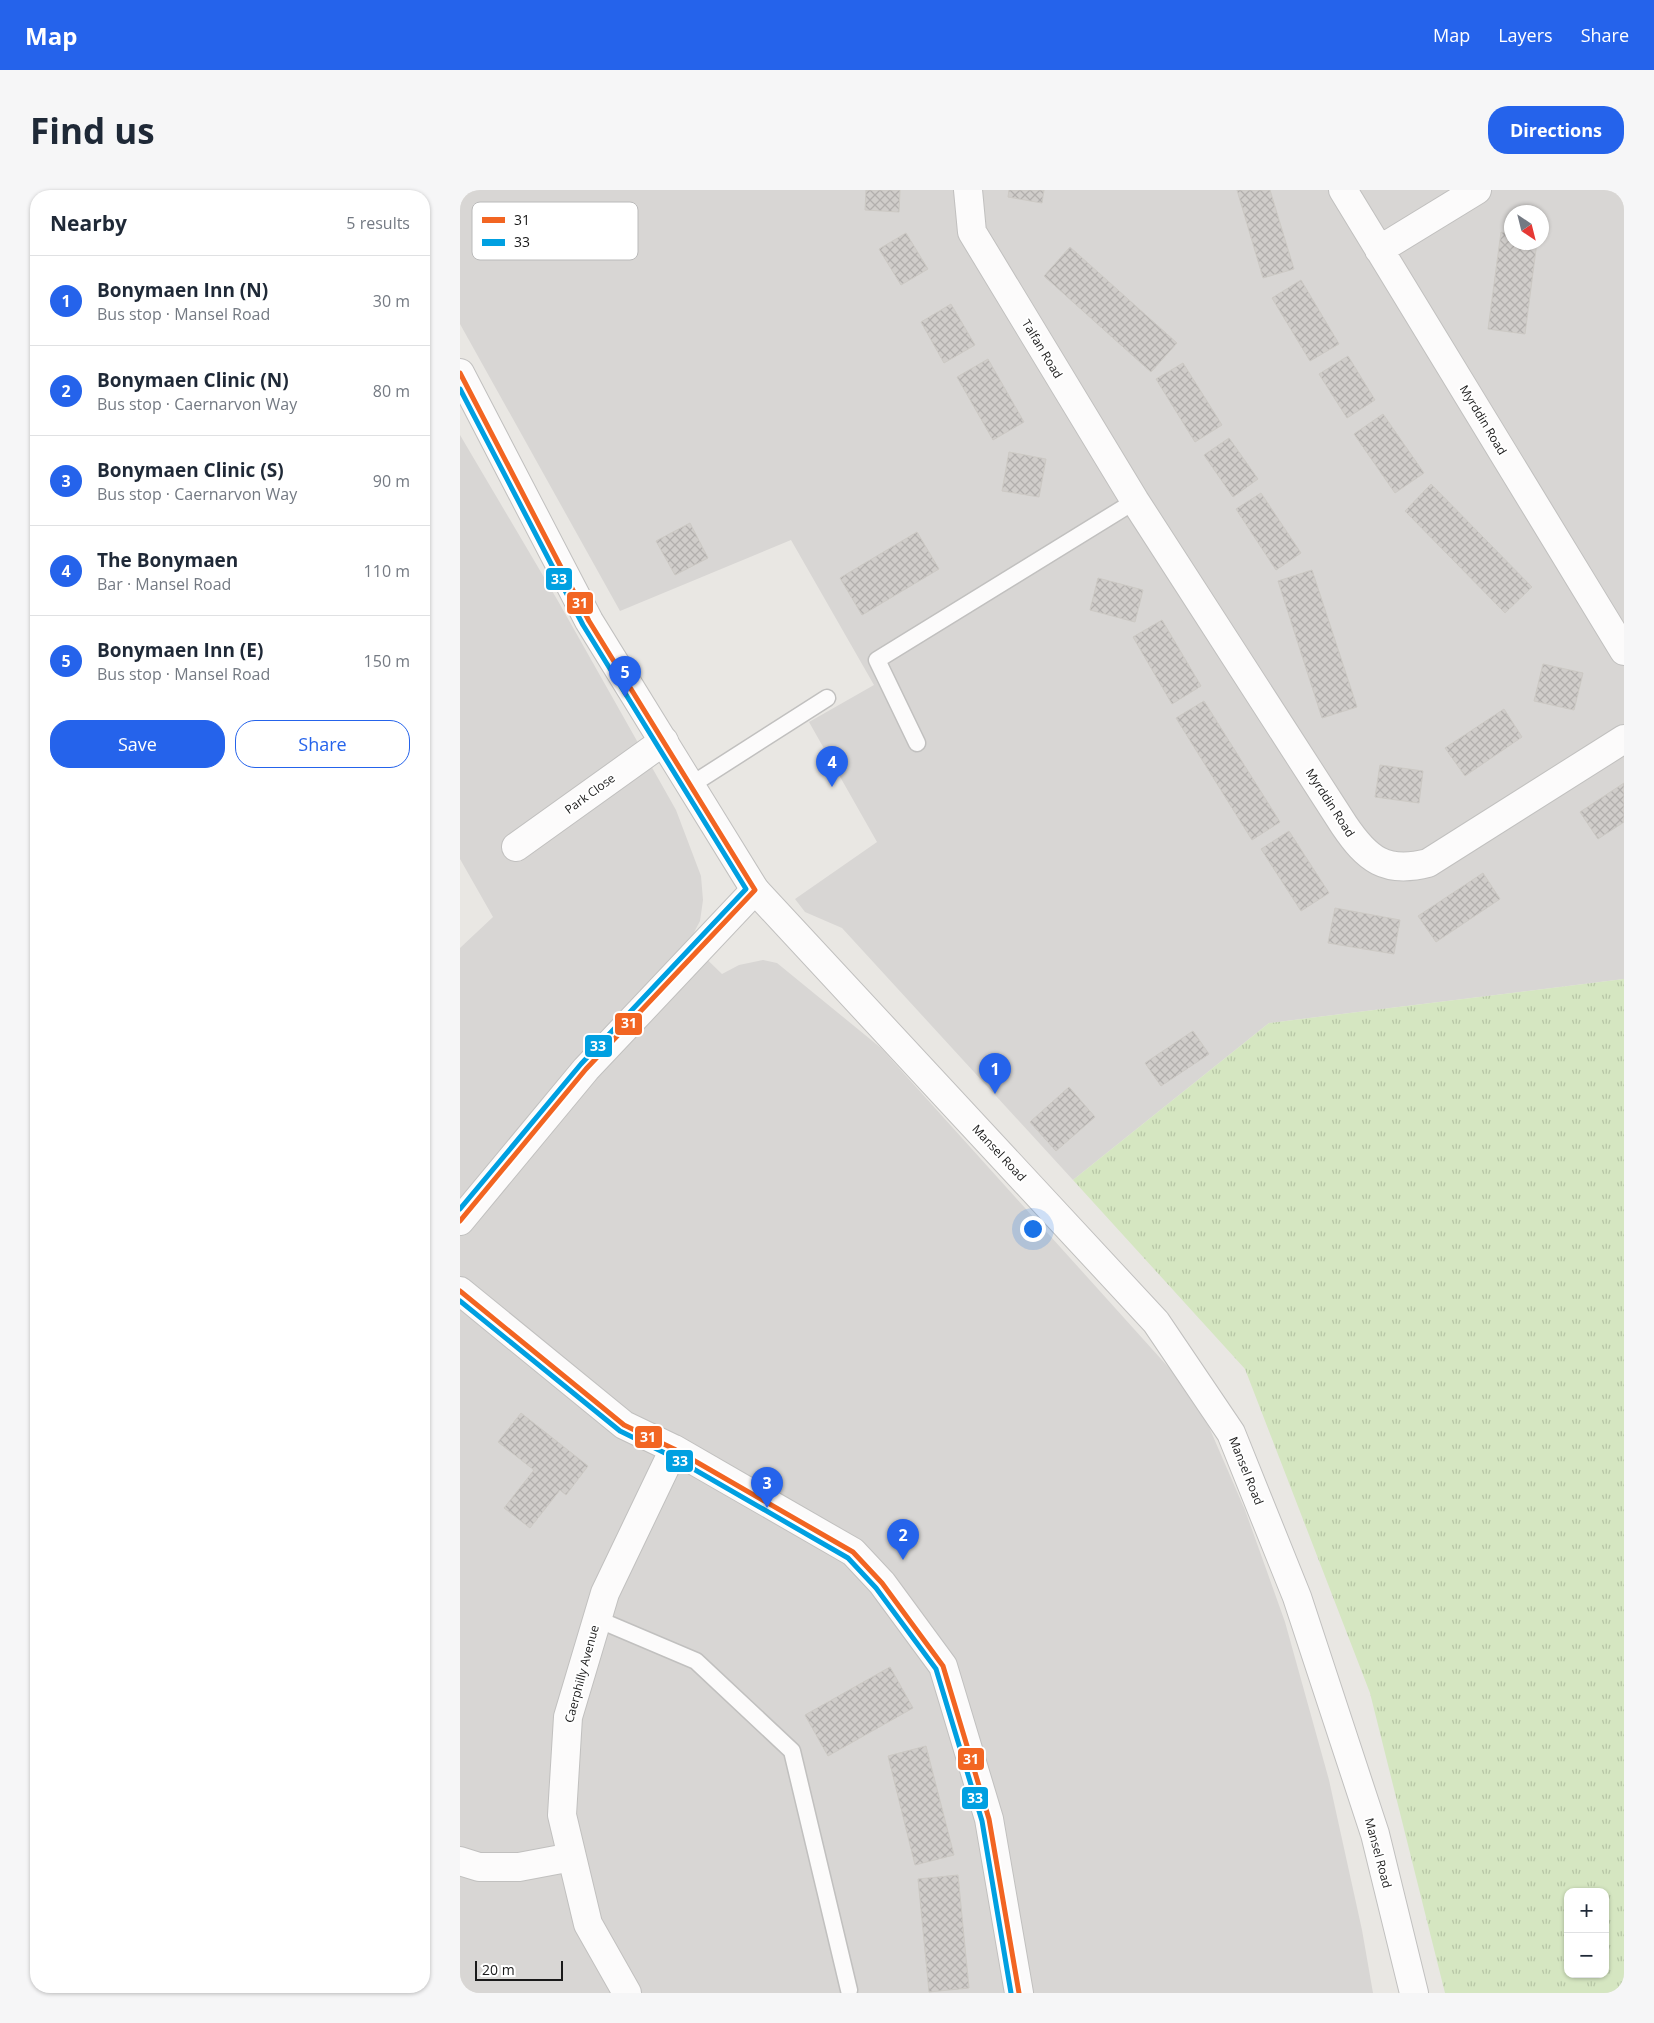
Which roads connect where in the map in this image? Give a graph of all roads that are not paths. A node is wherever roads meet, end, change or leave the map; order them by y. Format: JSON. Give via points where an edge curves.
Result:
{"nodes":[{"id":1,"x":968,"y":190,"type":"edge"},
{"id":2,"x":1342,"y":190,"type":"edge"},
{"id":3,"x":1477,"y":190,"type":"edge"},
{"id":4,"x":1380,"y":250,"type":"junction"},
{"id":5,"x":460,"y":373,"type":"edge"},
{"id":6,"x":1135,"y":502,"type":"junction"},
{"id":7,"x":1624,"y":650,"type":"edge"},
{"id":8,"x":827,"y":698,"type":"dead end"},
{"id":9,"x":1624,"y":740,"type":"edge"},
{"id":10,"x":664,"y":741,"type":"junction"},
{"id":11,"x":918,"y":744,"type":"dead end"},
{"id":12,"x":691,"y":785,"type":"junction"},
{"id":13,"x":516,"y":848,"type":"dead end"},
{"id":14,"x":755,"y":890,"type":"junction"},
{"id":15,"x":460,"y":1221,"type":"edge"},
{"id":16,"x":460,"y":1291,"type":"edge"},
{"id":17,"x":674,"y":1449,"type":"junction"},
{"id":18,"x":597,"y":1619,"type":"junction"},
{"id":19,"x":572,"y":1858,"type":"junction"},
{"id":20,"x":460,"y":1861,"type":"edge"},
{"id":21,"x":849,"y":1990,"type":"dead end"},
{"id":22,"x":627,"y":1993,"type":"edge"},
{"id":23,"x":1019,"y":1993,"type":"edge"},
{"id":24,"x":1414,"y":1993,"type":"edge"}],
"edges":[{"from":1,"to":6,"type":"street","name":"Talfan Road","via":[[972,232]]},
{"from":2,"to":4,"type":"street","name":"Myrddin Road"},
{"from":3,"to":4,"type":"street"},
{"from":4,"to":7,"type":"street","name":"Myrddin Road"},
{"from":5,"to":10,"type":"street","name":"Mansel Road","via":[[588,621]]},
{"from":6,"to":9,"type":"street","name":"Myrddin Road","via":[[1344,825],[1357,844],[1373,858],[1390,866],[1410,868],[1428,863]]},
{"from":6,"to":11,"type":"lane","via":[[877,660]]},
{"from":8,"to":12,"type":"lane"},
{"from":10,"to":12,"type":"street","name":"Mansel Road"},
{"from":10,"to":13,"type":"street","name":"Park Close"},
{"from":12,"to":14,"type":"street","name":"Mansel Road"},
{"from":14,"to":15,"type":"street","via":[[586,1070]]},
{"from":14,"to":24,"type":"street","name":"Mansel Road","via":[[1156,1322],[1231,1433],[1312,1642],[1374,1834]]},
{"from":16,"to":17,"type":"street","via":[[624,1425]]},
{"from":17,"to":18,"type":"street","name":"Caerphilly Avenue","via":[[605,1593]]},
{"from":17,"to":23,"type":"street","via":[[853,1552],[882,1583],[943,1666],[989,1819]]},
{"from":18,"to":19,"type":"street","name":"Caerphilly Avenue","via":[[568,1717],[562,1815]]},
{"from":18,"to":21,"type":"lane","via":[[696,1661],[792,1751]]},
{"from":19,"to":20,"type":"street","via":[[519,1867],[479,1867]]},
{"from":19,"to":22,"type":"street","name":"Caerphilly Avenue","via":[[588,1924]]}]}
